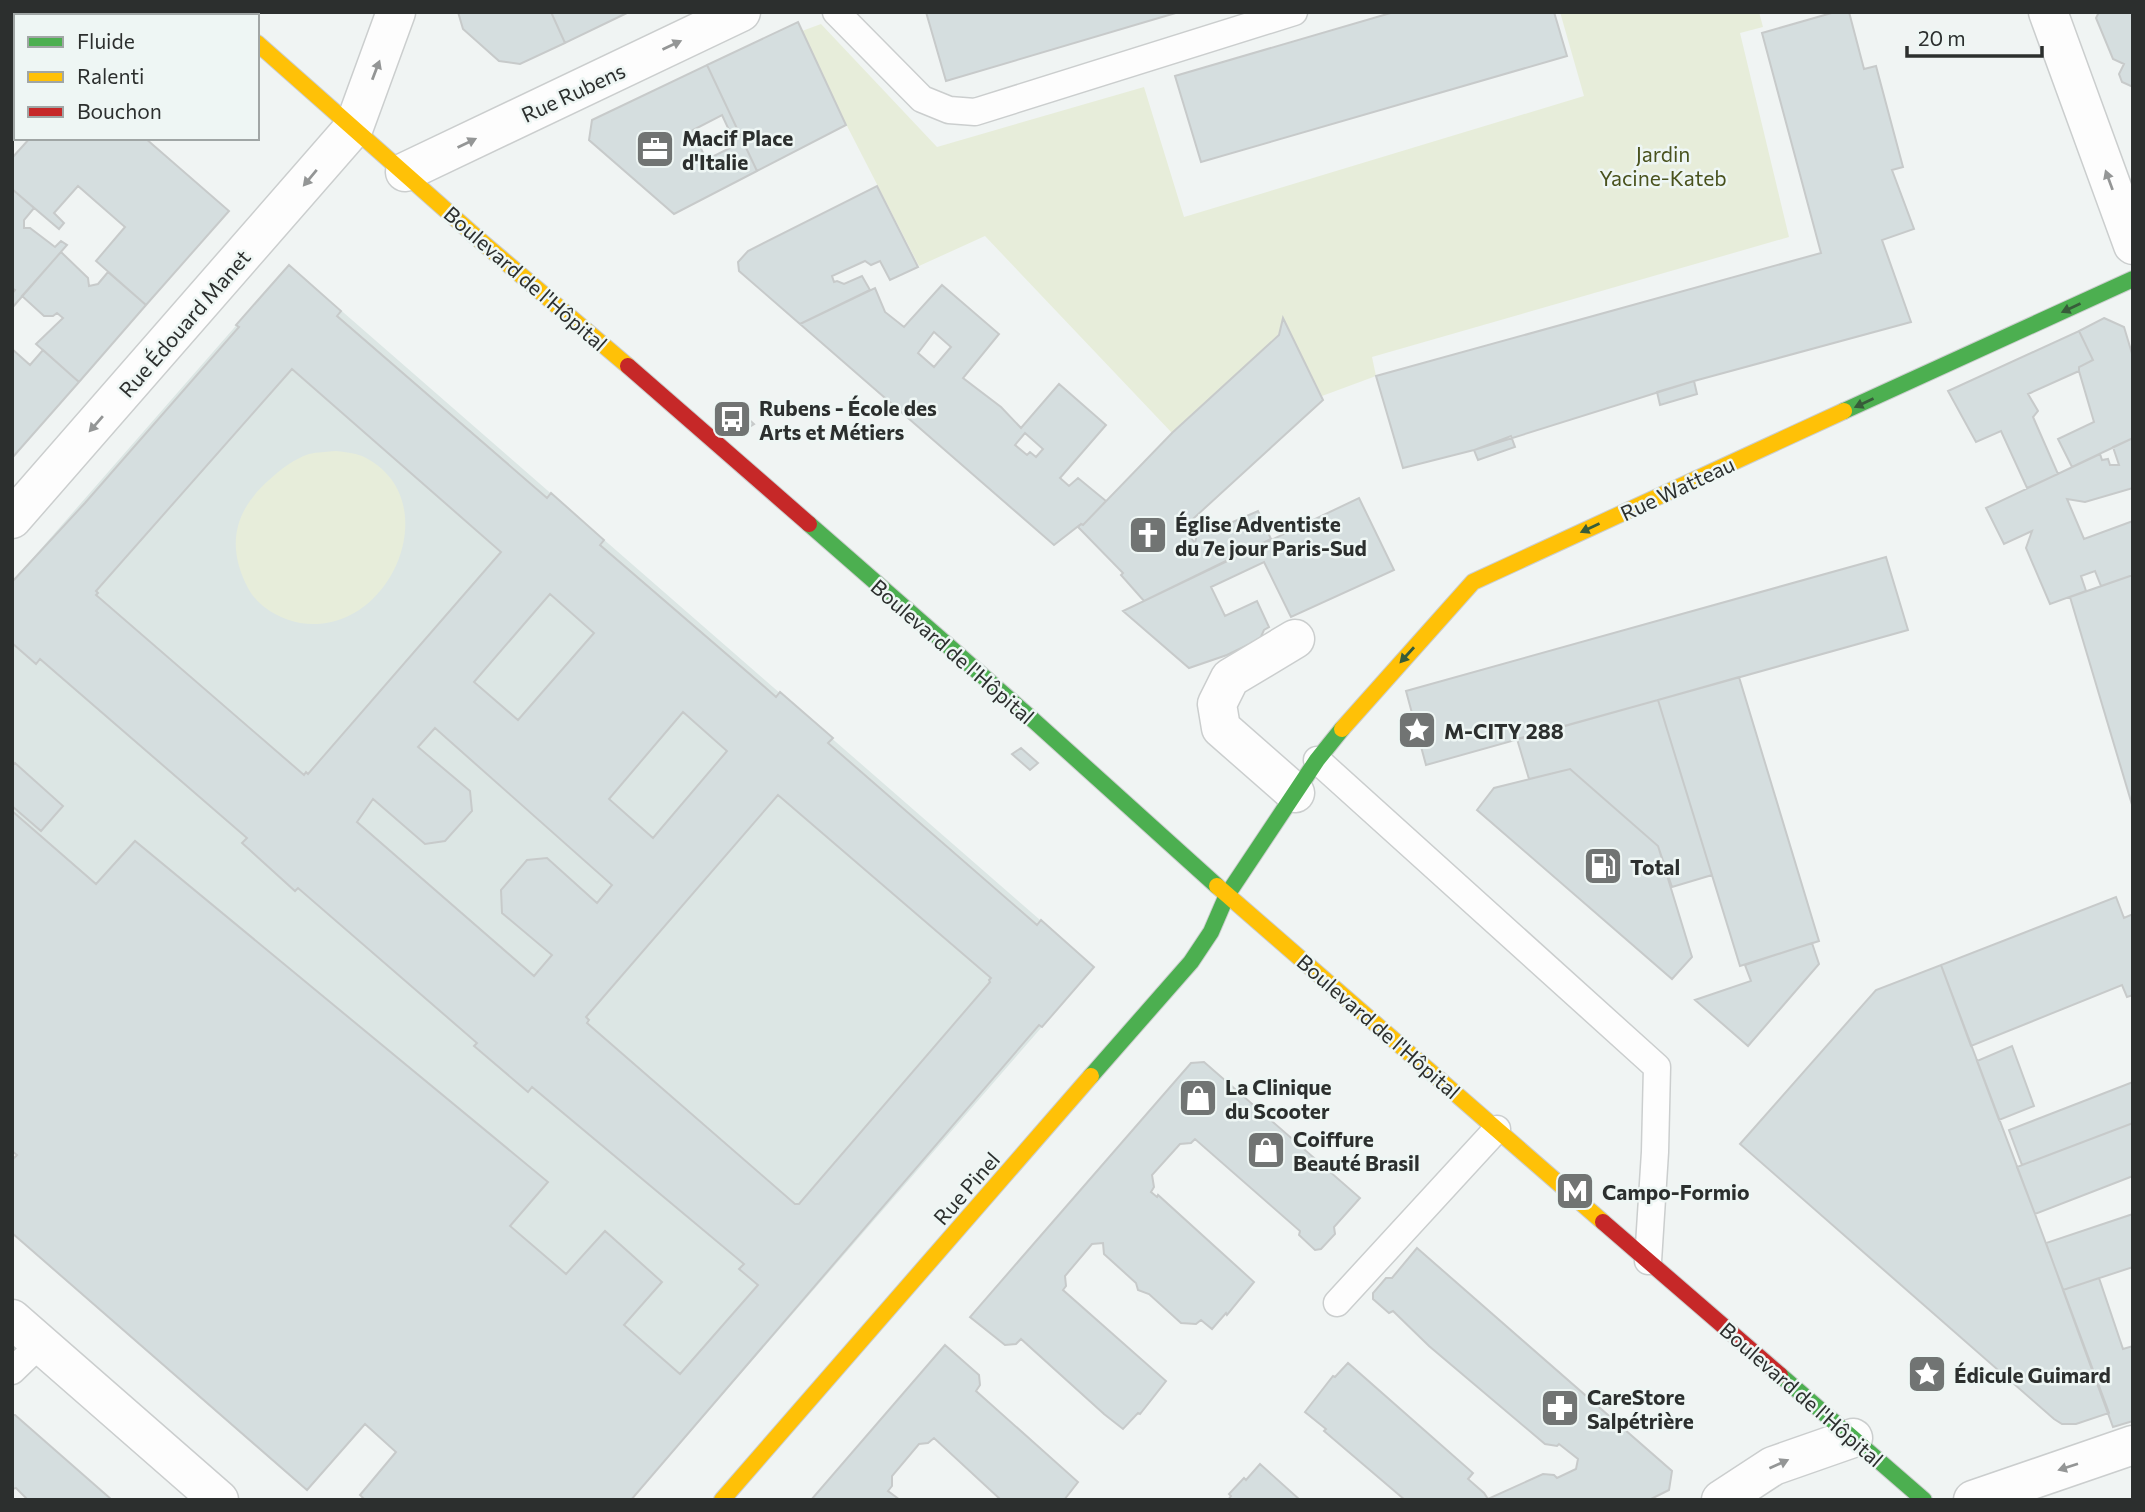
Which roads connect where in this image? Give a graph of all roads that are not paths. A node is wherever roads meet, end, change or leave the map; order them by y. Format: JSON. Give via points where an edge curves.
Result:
{"nodes":[{"id":1,"x":396,"y":12,"type":"edge"},
{"id":2,"x":741,"y":12,"type":"edge"},
{"id":3,"x":836,"y":12,"type":"edge"},
{"id":4,"x":1294,"y":12,"type":"edge"},
{"id":5,"x":2048,"y":12,"type":"edge"},
{"id":6,"x":259,"y":45,"type":"edge"},
{"id":7,"x":354,"y":127,"type":"junction"},
{"id":8,"x":405,"y":172,"type":"junction"},
{"id":9,"x":2133,"y":244,"type":"edge"},
{"id":10,"x":2133,"y":279,"type":"edge"},
{"id":11,"x":12,"y":519,"type":"edge"},
{"id":12,"x":1295,"y":639,"type":"dead end"},
{"id":13,"x":1317,"y":760,"type":"junction"},
{"id":14,"x":1294,"y":793,"type":"junction"},
{"id":15,"x":1227,"y":895,"type":"junction"},
{"id":16,"x":1497,"y":1129,"type":"junction"},
{"id":17,"x":1648,"y":1261,"type":"junction"},
{"id":18,"x":1337,"y":1303,"type":"dead end"},
{"id":19,"x":26,"y":1331,"type":"edge"},
{"id":20,"x":12,"y":1371,"type":"edge"},
{"id":21,"x":1853,"y":1438,"type":"junction"},
{"id":22,"x":2133,"y":1445,"type":"edge"},
{"id":23,"x":219,"y":1500,"type":"edge"},
{"id":24,"x":722,"y":1500,"type":"edge"},
{"id":25,"x":1721,"y":1500,"type":"edge"},
{"id":26,"x":1924,"y":1500,"type":"edge"},
{"id":27,"x":1973,"y":1500,"type":"edge"}],
"edges":[{"from":7,"to":1,"type":"street","one_way":true},
{"from":8,"to":2,"type":"street","name":"Rue Rubens","one_way":true},
{"from":3,"to":4,"type":"lane","via":[[922,99],[949,110],[975,112]]},
{"from":9,"to":5,"type":"street","one_way":true},
{"from":6,"to":7,"type":"main road","name":"Boulevard de l'Hôpital"},
{"from":7,"to":8,"type":"main road","name":"Boulevard de l'Hôpital"},
{"from":7,"to":11,"type":"street","name":"Rue Édouard Manet","one_way":true},
{"from":8,"to":15,"type":"main road","name":"Boulevard de l'Hôpital"},
{"from":10,"to":13,"type":"main road","name":"Rue Watteau","one_way":true,"via":[[1474,582]]},
{"from":12,"to":14,"type":"street","via":[[1230,678],[1217,704],[1222,728]]},
{"from":13,"to":14,"type":"main road","name":"Rue Watteau"},
{"from":13,"to":17,"type":"lane","via":[[1657,1067]]},
{"from":14,"to":15,"type":"main road","name":"Rue Watteau"},
{"from":15,"to":16,"type":"main road","name":"Boulevard de l'Hôpital"},
{"from":15,"to":24,"type":"main road","name":"Rue Pinel","via":[[1191,962]]},
{"from":16,"to":17,"type":"main road","name":"Boulevard de l'Hôpital"},
{"from":16,"to":18,"type":"lane"},
{"from":17,"to":21,"type":"main road","name":"Boulevard de l'Hôpital"},
{"from":19,"to":20,"type":"lane"},
{"from":19,"to":23,"type":"street"},
{"from":25,"to":21,"type":"street","one_way":true,"via":[[1773,1466]]},
{"from":21,"to":26,"type":"main road","name":"Boulevard de l'Hôpital"},
{"from":22,"to":27,"type":"street","one_way":true}]}
